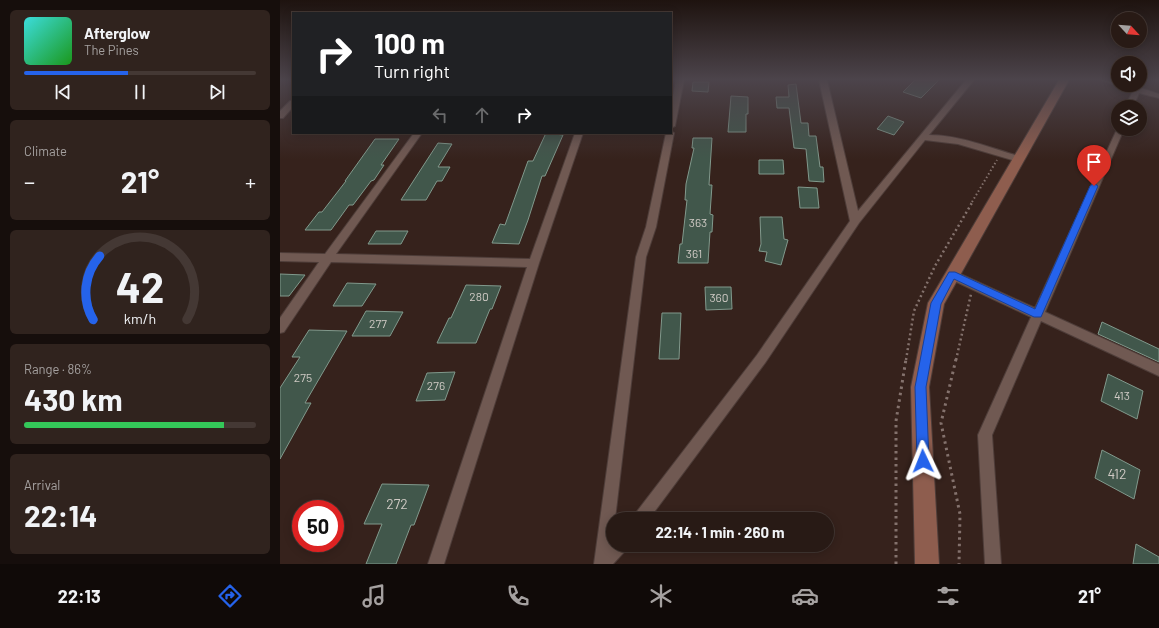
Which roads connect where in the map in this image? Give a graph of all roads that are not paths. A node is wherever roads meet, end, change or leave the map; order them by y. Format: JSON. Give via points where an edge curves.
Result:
{"nodes":[{"id":1,"x":290,"y":106,"type":"edge"},
{"id":2,"x":675,"y":106,"type":"edge"},
{"id":3,"x":829,"y":106,"type":"edge"},
{"id":4,"x":949,"y":106,"type":"edge"},
{"id":5,"x":1049,"y":106,"type":"edge"},
{"id":6,"x":280,"y":116,"type":"edge"},
{"id":7,"x":672,"y":121,"type":"edge"},
{"id":8,"x":417,"y":134,"type":"edge"},
{"id":9,"x":579,"y":134,"type":"edge"},
{"id":10,"x":670,"y":134,"type":"edge"},
{"id":11,"x":1117,"y":136,"type":"edge"},
{"id":12,"x":923,"y":138,"type":"junction"},
{"id":13,"x":1019,"y":159,"type":"junction"},
{"id":14,"x":855,"y":221,"type":"junction"},
{"id":15,"x":280,"y":257,"type":"edge"},
{"id":16,"x":327,"y":259,"type":"junction"},
{"id":17,"x":534,"y":263,"type":"junction"},
{"id":18,"x":952,"y":275,"type":"junction"},
{"id":19,"x":1038,"y":314,"type":"junction"},
{"id":20,"x":280,"y":328,"type":"edge"},
{"id":21,"x":1159,"y":370,"type":"edge"},
{"id":22,"x":645,"y":512,"type":"edge"},
{"id":23,"x":613,"y":552,"type":"edge"},
{"id":24,"x":436,"y":564,"type":"edge"},
{"id":25,"x":602,"y":564,"type":"edge"},
{"id":26,"x":927,"y":564,"type":"edge"},
{"id":27,"x":993,"y":564,"type":"edge"}],
"edges":[{"from":1,"to":6,"type":"street"},
{"from":2,"to":7,"type":"street"},
{"from":3,"to":14,"type":"street"},
{"from":4,"to":12,"type":"street"},
{"from":5,"to":13,"type":"main road"},
{"from":8,"to":16,"type":"street"},
{"from":9,"to":17,"type":"street"},
{"from":10,"to":25,"type":"street","via":[[651,227],[641,257]]},
{"from":11,"to":19,"type":"street"},
{"from":12,"to":13,"type":"street","via":[[948,140]]},
{"from":12,"to":14,"type":"street"},
{"from":13,"to":18,"type":"main road"},
{"from":14,"to":22,"type":"street","via":[[761,359]]},
{"from":15,"to":16,"type":"street"},
{"from":16,"to":17,"type":"street"},
{"from":16,"to":20,"type":"street"},
{"from":17,"to":24,"type":"street"},
{"from":18,"to":19,"type":"street"},
{"from":18,"to":26,"type":"main road","via":[[936,303],[920,387]]},
{"from":19,"to":21,"type":"street"},
{"from":19,"to":27,"type":"street","via":[[985,435]]},
{"from":23,"to":25,"type":"street"}]}
